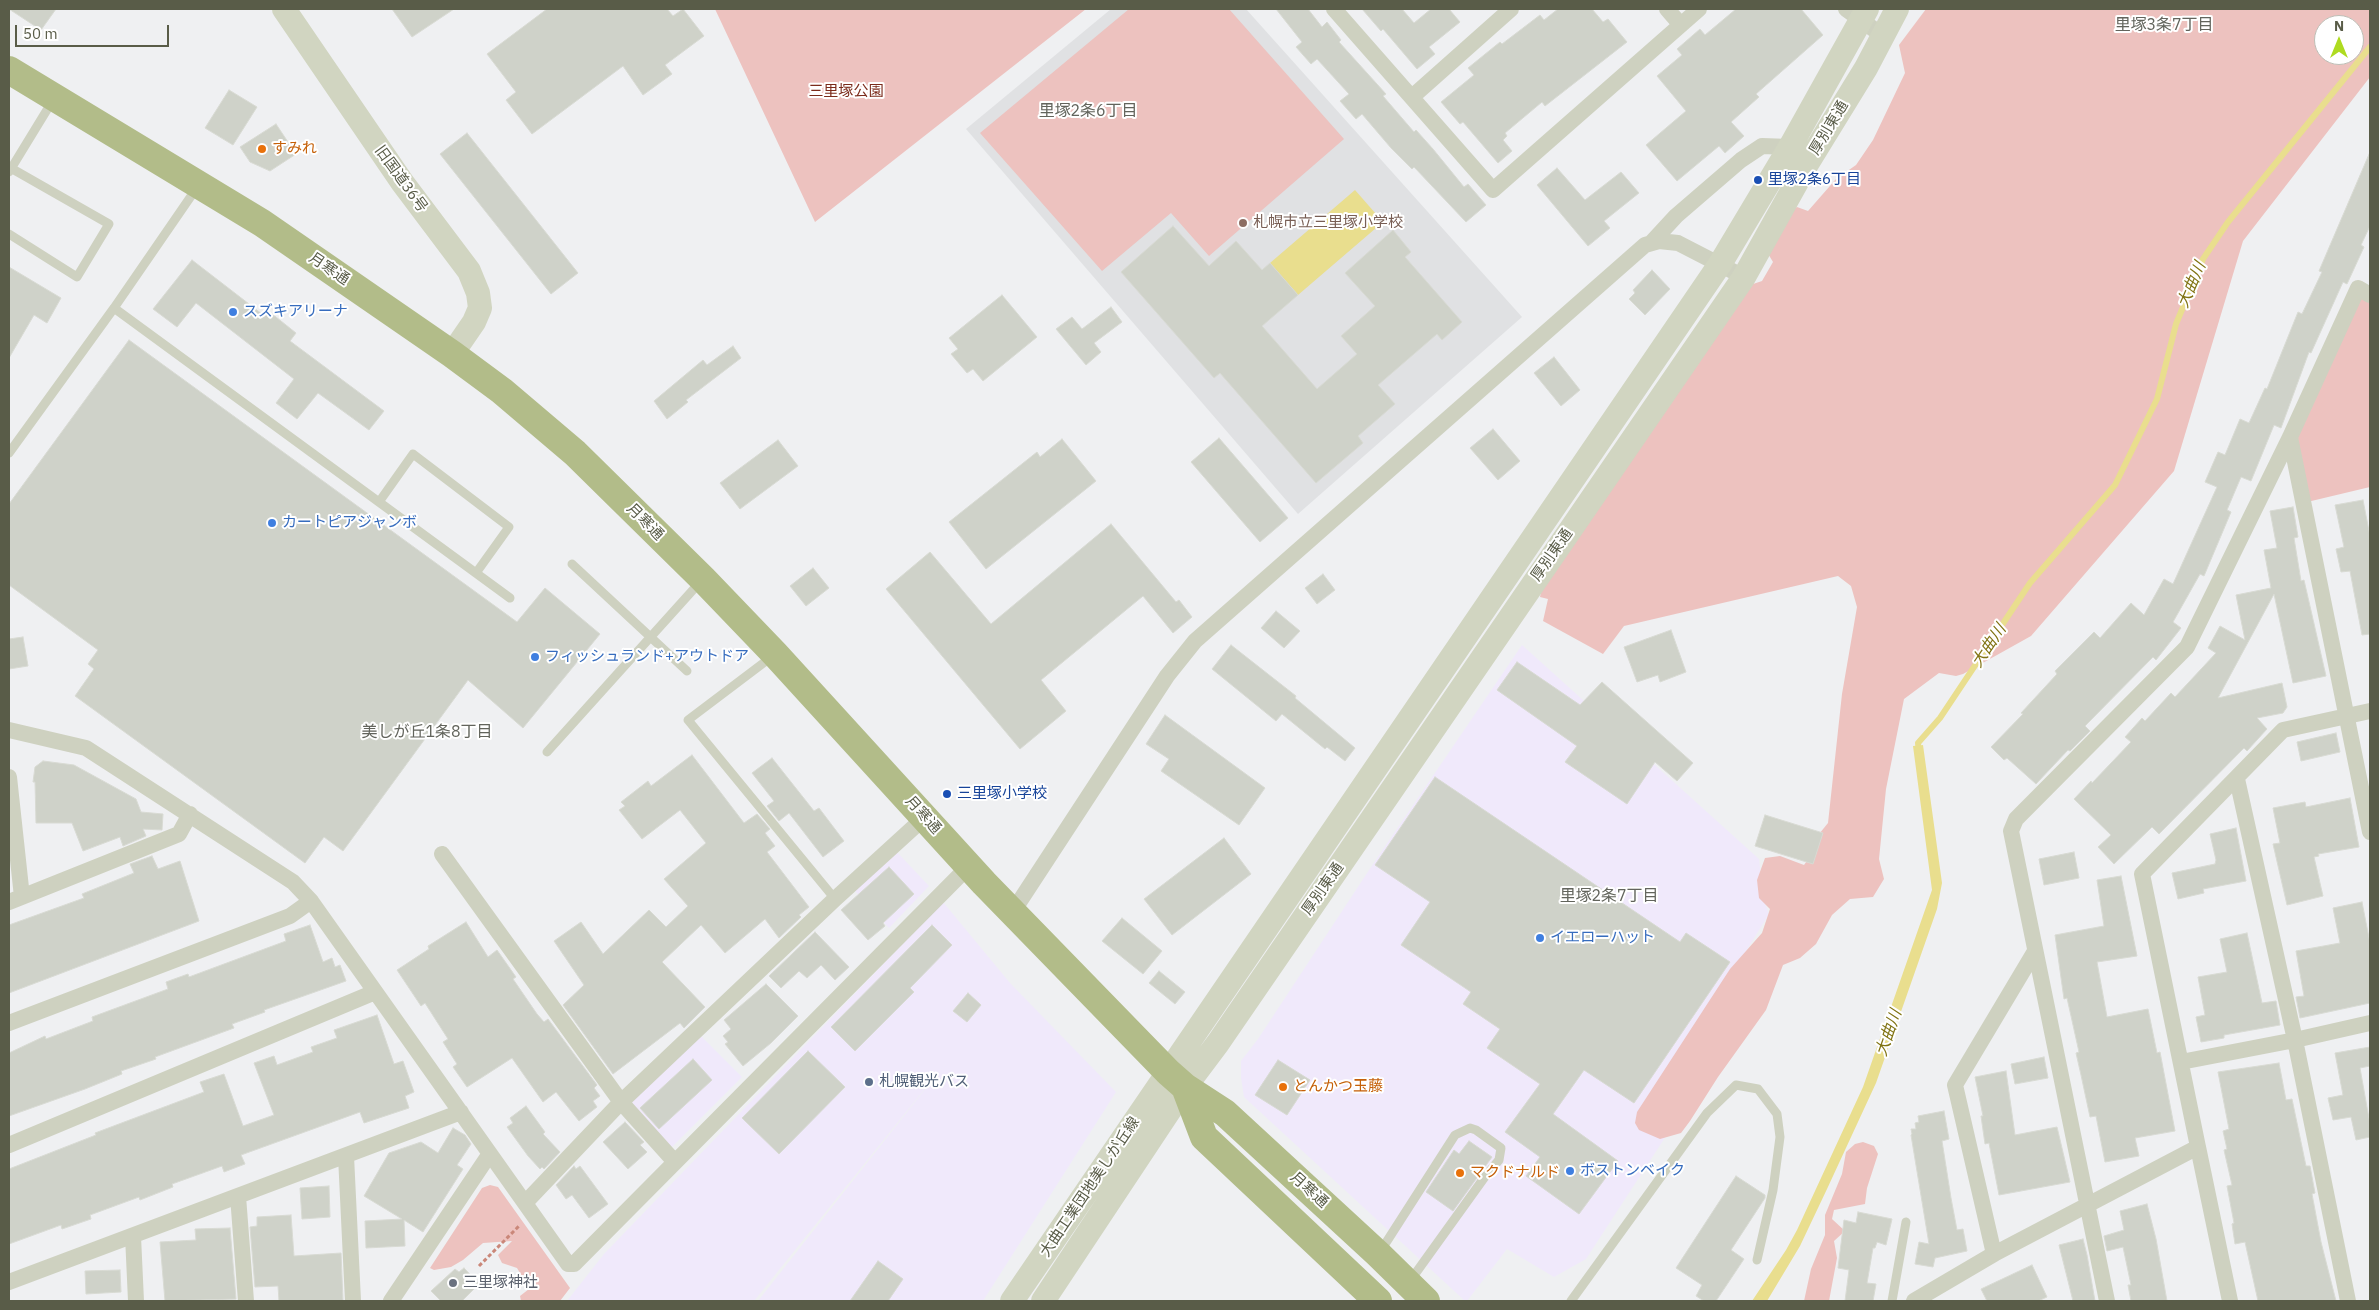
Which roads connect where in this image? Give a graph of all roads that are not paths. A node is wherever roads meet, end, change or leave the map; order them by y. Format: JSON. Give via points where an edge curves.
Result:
{"nodes":[{"id":1,"x":284,"y":9,"type":"edge"},
{"id":2,"x":1334,"y":9,"type":"edge"},
{"id":3,"x":1511,"y":9,"type":"edge"},
{"id":4,"x":1667,"y":9,"type":"edge"},
{"id":5,"x":1699,"y":9,"type":"edge"},
{"id":6,"x":1897,"y":9,"type":"edge"},
{"id":7,"x":1858,"y":13,"type":"edge"},
{"id":8,"x":1680,"y":24,"type":"junction"},
{"id":9,"x":1883,"y":36,"type":"junction"},
{"id":10,"x":9,"y":70,"type":"edge"},
{"id":11,"x":54,"y":97,"type":"junction"},
{"id":12,"x":1412,"y":97,"type":"junction"},
{"id":13,"x":1790,"y":147,"type":"junction"},
{"id":14,"x":9,"y":169,"type":"edge"},
{"id":15,"x":200,"y":184,"type":"junction"},
{"id":16,"x":9,"y":234,"type":"edge"},
{"id":17,"x":1652,"y":242,"type":"junction"},
{"id":18,"x":1720,"y":264,"type":"junction"},
{"id":19,"x":1744,"y":277,"type":"junction"},
{"id":20,"x":2370,"y":295,"type":"edge"},
{"id":21,"x":114,"y":308,"type":"junction"},
{"id":22,"x":452,"y":354,"type":"junction"},
{"id":23,"x":2290,"y":437,"type":"junction"},
{"id":24,"x":9,"y":453,"type":"edge"},
{"id":25,"x":379,"y":502,"type":"junction"},
{"id":26,"x":572,"y":564,"type":"dead end"},
{"id":27,"x":476,"y":573,"type":"junction"},
{"id":28,"x":703,"y":579,"type":"junction"},
{"id":29,"x":510,"y":598,"type":"dead end"},
{"id":30,"x":652,"y":636,"type":"junction"},
{"id":31,"x":775,"y":654,"type":"junction"},
{"id":32,"x":687,"y":671,"type":"dead end"},
{"id":33,"x":2370,"y":711,"type":"edge"},
{"id":34,"x":2345,"y":716,"type":"junction"},
{"id":35,"x":9,"y":730,"type":"edge"},
{"id":36,"x":548,"y":752,"type":"dead end"},
{"id":37,"x":9,"y":777,"type":"edge"},
{"id":38,"x":2237,"y":779,"type":"junction"},
{"id":39,"x":190,"y":814,"type":"junction"},
{"id":40,"x":925,"y":817,"type":"junction"},
{"id":41,"x":2370,"y":832,"type":"edge"},
{"id":42,"x":442,"y":854,"type":"dead end"},
{"id":43,"x":969,"y":866,"type":"junction"},
{"id":44,"x":15,"y":899,"type":"edge"},
{"id":45,"x":835,"y":899,"type":"junction"},
{"id":46,"x":311,"y":901,"type":"junction"},
{"id":47,"x":1012,"y":913,"type":"junction"},
{"id":48,"x":2035,"y":952,"type":"junction"},
{"id":49,"x":375,"y":992,"type":"junction"},
{"id":50,"x":9,"y":1023,"type":"edge"},
{"id":51,"x":2370,"y":1023,"type":"edge"},
{"id":52,"x":2295,"y":1040,"type":"junction"},
{"id":53,"x":2181,"y":1062,"type":"junction"},
{"id":54,"x":1176,"y":1080,"type":"junction"},
{"id":55,"x":621,"y":1102,"type":"junction"},
{"id":56,"x":461,"y":1112,"type":"junction"},
{"id":57,"x":9,"y":1145,"type":"edge"},
{"id":58,"x":2198,"y":1147,"type":"junction"},
{"id":59,"x":489,"y":1155,"type":"junction"},
{"id":60,"x":346,"y":1156,"type":"junction"},
{"id":61,"x":674,"y":1162,"type":"junction"},
{"id":62,"x":238,"y":1196,"type":"junction"},
{"id":63,"x":525,"y":1203,"type":"junction"},
{"id":64,"x":2087,"y":1204,"type":"junction"},
{"id":65,"x":1906,"y":1222,"type":"dead end"},
{"id":66,"x":133,"y":1236,"type":"junction"},
{"id":67,"x":1378,"y":1254,"type":"junction"},
{"id":68,"x":1994,"y":1254,"type":"junction"},
{"id":69,"x":1757,"y":1260,"type":"dead end"},
{"id":70,"x":9,"y":1282,"type":"edge"},
{"id":71,"x":1418,"y":1292,"type":"edge"},
{"id":72,"x":136,"y":1301,"type":"edge"},
{"id":73,"x":246,"y":1301,"type":"edge"},
{"id":74,"x":354,"y":1301,"type":"edge"},
{"id":75,"x":391,"y":1301,"type":"edge"},
{"id":76,"x":1012,"y":1301,"type":"edge"},
{"id":77,"x":1043,"y":1301,"type":"edge"},
{"id":78,"x":1378,"y":1301,"type":"edge"},
{"id":79,"x":1571,"y":1301,"type":"edge"},
{"id":80,"x":1892,"y":1301,"type":"edge"},
{"id":81,"x":1914,"y":1301,"type":"edge"},
{"id":82,"x":2108,"y":1301,"type":"edge"},
{"id":83,"x":2230,"y":1301,"type":"edge"},
{"id":84,"x":2348,"y":1301,"type":"edge"}],
"edges":[{"from":1,"to":22,"type":"street","name":"旧国道36号","via":[[402,182],[469,271],[480,308]]},
{"from":2,"to":12,"type":"street"},
{"from":3,"to":12,"type":"street"},
{"from":4,"to":8,"type":"street"},
{"from":5,"to":8,"type":"street"},
{"from":6,"to":9,"type":"street","name":"厚別東通"},
{"from":7,"to":9,"type":"street"},
{"from":7,"to":13,"type":"street","name":"厚別東通"},
{"from":8,"to":12,"type":"street","via":[[1493,190]]},
{"from":9,"to":19,"type":"street","name":"厚別東通","via":[[1806,164]]},
{"from":10,"to":11,"type":"highway","name":"月寒通"},
{"from":11,"to":14,"type":"lane"},
{"from":11,"to":15,"type":"highway","name":"月寒通"},
{"from":13,"to":17,"type":"street","via":[[1762,146],[1741,160],[1676,216]]},
{"from":13,"to":18,"type":"street","name":"厚別東通"},
{"from":14,"to":16,"type":"lane","via":[[108,224],[76,277]]},
{"from":15,"to":21,"type":"lane"},
{"from":15,"to":22,"type":"highway","name":"月寒通"},
{"from":17,"to":18,"type":"street","via":[[1669,240]]},
{"from":17,"to":47,"type":"street","via":[[1195,641],[1167,676]]},
{"from":18,"to":19,"type":"street"},
{"from":18,"to":54,"type":"street","name":"厚別東通"},
{"from":19,"to":54,"type":"street","name":"厚別東通","via":[[1218,1043]]},
{"from":20,"to":23,"type":"street","via":[[2358,288]]},
{"from":21,"to":24,"type":"lane"},
{"from":21,"to":25,"type":"lane"},
{"from":22,"to":28,"type":"highway","name":"月寒通","via":[[502,391],[575,453]]},
{"from":23,"to":34,"type":"street"},
{"from":23,"to":48,"type":"street","via":[[2187,648],[2016,819],[2011,831]]},
{"from":25,"to":27,"type":"lane"},
{"from":25,"to":27,"type":"lane","via":[[413,454],[509,527]]},
{"from":26,"to":30,"type":"lane"},
{"from":27,"to":29,"type":"lane"},
{"from":28,"to":30,"type":"lane"},
{"from":28,"to":31,"type":"highway","name":"月寒通"},
{"from":30,"to":32,"type":"lane"},
{"from":30,"to":36,"type":"lane"},
{"from":31,"to":40,"type":"highway","name":"月寒通"},
{"from":31,"to":45,"type":"lane","via":[[688,720]]},
{"from":33,"to":34,"type":"street"},
{"from":34,"to":38,"type":"street","via":[[2283,730]]},
{"from":34,"to":41,"type":"street"},
{"from":35,"to":39,"type":"street","via":[[86,748]]},
{"from":37,"to":44,"type":"street"},
{"from":38,"to":52,"type":"street"},
{"from":38,"to":53,"type":"street","via":[[2142,874]]},
{"from":39,"to":44,"type":"street","via":[[179,834]]},
{"from":39,"to":46,"type":"street","via":[[276,868]]},
{"from":40,"to":43,"type":"highway","name":"月寒通"},
{"from":40,"to":45,"type":"street"},
{"from":42,"to":55,"type":"street"},
{"from":43,"to":47,"type":"highway","name":"月寒通"},
{"from":43,"to":61,"type":"street"},
{"from":45,"to":55,"type":"street"},
{"from":46,"to":49,"type":"street"},
{"from":46,"to":50,"type":"street","via":[[290,916]]},
{"from":47,"to":54,"type":"highway","name":"月寒通"},
{"from":48,"to":64,"type":"street"},
{"from":48,"to":68,"type":"street","via":[[1955,1086]]},
{"from":49,"to":56,"type":"street"},
{"from":49,"to":57,"type":"street"},
{"from":51,"to":52,"type":"street"},
{"from":52,"to":53,"type":"street"},
{"from":52,"to":84,"type":"street"},
{"from":53,"to":58,"type":"street"},
{"from":54,"to":67,"type":"highway","name":"月寒通","via":[[1225,1113]]},
{"from":54,"to":76,"type":"street","name":"大曲工業団地美しが丘線"},
{"from":54,"to":77,"type":"street","name":"大曲工業団地美しが丘線"},
{"from":54,"to":78,"type":"highway","name":"月寒通","via":[[1204,1137]]},
{"from":55,"to":61,"type":"street"},
{"from":55,"to":63,"type":"street"},
{"from":56,"to":59,"type":"street"},
{"from":56,"to":60,"type":"street"},
{"from":58,"to":64,"type":"street"},
{"from":58,"to":83,"type":"street"},
{"from":59,"to":63,"type":"street"},
{"from":59,"to":75,"type":"street"},
{"from":60,"to":62,"type":"street"},
{"from":60,"to":74,"type":"street"},
{"from":61,"to":63,"type":"street","via":[[574,1264],[568,1264]]},
{"from":62,"to":66,"type":"street"},
{"from":62,"to":73,"type":"street"},
{"from":64,"to":68,"type":"street"},
{"from":64,"to":82,"type":"street"},
{"from":65,"to":80,"type":"lane"},
{"from":66,"to":70,"type":"street"},
{"from":66,"to":72,"type":"street"},
{"from":67,"to":71,"type":"highway","name":"月寒通"},
{"from":67,"to":71,"type":"lane","via":[[1455,1135],[1470,1128],[1501,1148],[1499,1160],[1484,1178]]},
{"from":68,"to":81,"type":"street"},
{"from":69,"to":79,"type":"lane","via":[[1773,1190],[1780,1137],[1777,1114],[1758,1089],[1736,1085],[1707,1113]]}]}
